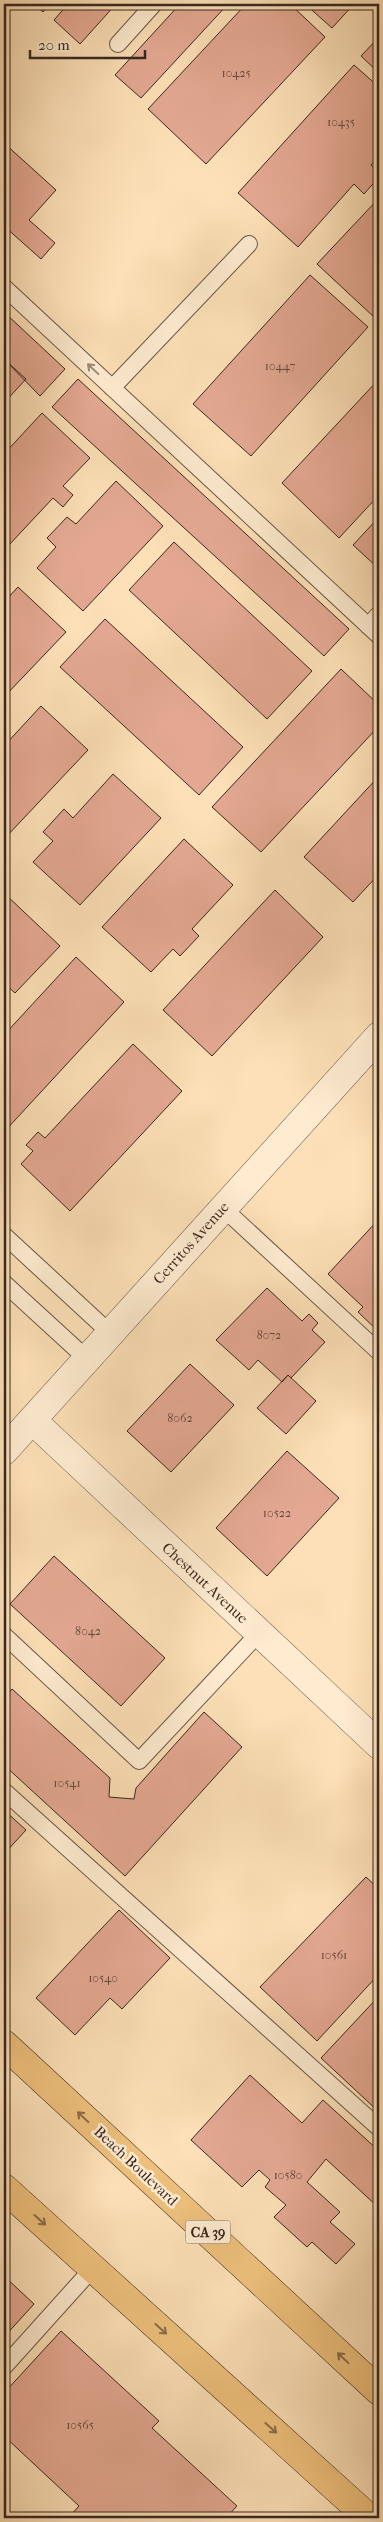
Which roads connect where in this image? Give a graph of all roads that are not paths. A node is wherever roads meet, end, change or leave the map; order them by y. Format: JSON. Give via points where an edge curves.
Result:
{"nodes":[{"id":1,"x":154,"y":4,"type":"edge"},
{"id":2,"x":118,"y":44,"type":"dead end"},
{"id":3,"x":248,"y":244,"type":"dead end"},
{"id":4,"x":4,"y":287,"type":"edge"},
{"id":5,"x":112,"y":388,"type":"junction"},
{"id":6,"x":379,"y":614,"type":"edge"},
{"id":7,"x":374,"y":631,"type":"edge"},
{"id":8,"x":379,"y":1036,"type":"edge"},
{"id":9,"x":223,"y":1208,"type":"junction"},
{"id":10,"x":4,"y":1235,"type":"edge"},
{"id":11,"x":4,"y":1283,"type":"edge"},
{"id":12,"x":110,"y":1334,"type":"junction"},
{"id":13,"x":379,"y":1352,"type":"edge"},
{"id":14,"x":87,"y":1360,"type":"junction"},
{"id":15,"x":32,"y":1420,"type":"junction"},
{"id":16,"x":4,"y":1451,"type":"edge"},
{"id":17,"x":259,"y":1633,"type":"junction"},
{"id":18,"x":4,"y":1635,"type":"edge"},
{"id":19,"x":379,"y":1745,"type":"edge"},
{"id":20,"x":4,"y":1791,"type":"edge"},
{"id":21,"x":4,"y":2044,"type":"edge"},
{"id":22,"x":379,"y":2128,"type":"edge"},
{"id":23,"x":4,"y":2188,"type":"edge"},
{"id":24,"x":94,"y":2268,"type":"junction"},
{"id":25,"x":4,"y":2367,"type":"edge"},
{"id":26,"x":379,"y":2391,"type":"edge"},
{"id":27,"x":369,"y":2518,"type":"edge"}],
"edges":[{"from":1,"to":2,"type":"lane"},
{"from":3,"to":5,"type":"lane"},
{"from":5,"to":4,"type":"lane","one_way":true},
{"from":5,"to":7,"type":"lane"},
{"from":6,"to":7,"type":"lane"},
{"from":8,"to":9,"type":"street","name":"Cerritos Avenue"},
{"from":9,"to":12,"type":"street","name":"Cerritos Avenue"},
{"from":9,"to":13,"type":"lane"},
{"from":10,"to":12,"type":"lane"},
{"from":11,"to":14,"type":"lane"},
{"from":12,"to":14,"type":"street","name":"Cerritos Avenue"},
{"from":14,"to":15,"type":"street","name":"Cerritos Avenue"},
{"from":15,"to":16,"type":"street","name":"Cerritos Avenue"},
{"from":15,"to":17,"type":"street","name":"Chestnut Avenue"},
{"from":17,"to":18,"type":"lane","via":[[139,1761]]},
{"from":17,"to":19,"type":"street","name":"Chestnut Avenue"},
{"from":20,"to":22,"type":"lane"},
{"from":26,"to":21,"type":"main road","name":"Beach Boulevard","number":"CA 39","one_way":true},
{"from":23,"to":24,"type":"main road","one_way":true},
{"from":24,"to":25,"type":"lane"},
{"from":24,"to":27,"type":"main road","one_way":true}]}
